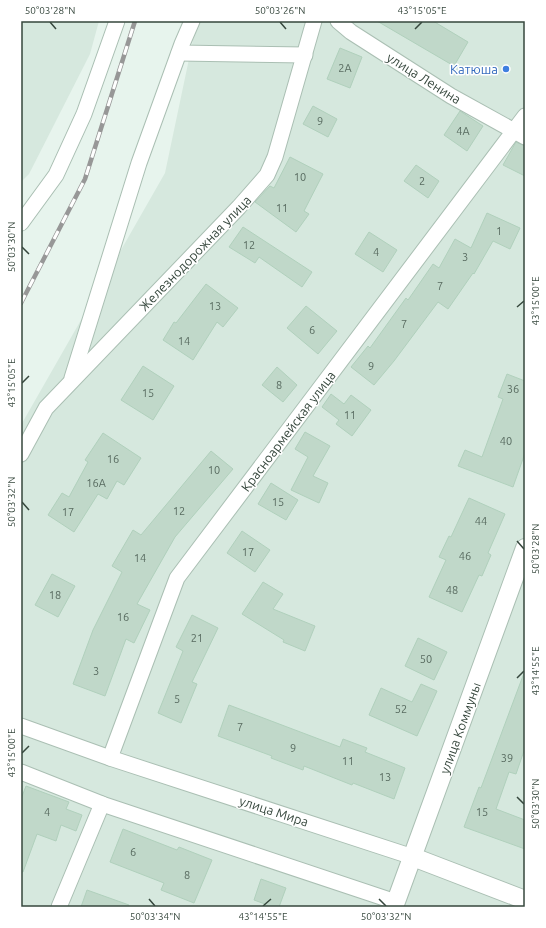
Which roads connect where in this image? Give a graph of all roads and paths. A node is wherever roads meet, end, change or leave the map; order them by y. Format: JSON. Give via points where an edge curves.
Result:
{"nodes":[{"id":1,"x":117,"y":21,"type":"edge"},
{"id":2,"x":192,"y":21,"type":"edge"},
{"id":3,"x":314,"y":21,"type":"edge"},
{"id":4,"x":338,"y":21,"type":"edge"},
{"id":5,"x":179,"y":53,"type":"junction"},
{"id":6,"x":305,"y":55,"type":"junction"},
{"id":7,"x":525,"y":116,"type":"edge"},
{"id":8,"x":519,"y":134,"type":"edge"},
{"id":9,"x":21,"y":223,"type":"edge"},
{"id":10,"x":72,"y":381,"type":"junction"},
{"id":11,"x":21,"y":454,"type":"edge"},
{"id":12,"x":525,"y":548,"type":"edge"},
{"id":13,"x":21,"y":726,"type":"edge"},
{"id":14,"x":110,"y":758,"type":"junction"},
{"id":15,"x":21,"y":772,"type":"edge"},
{"id":16,"x":102,"y":804,"type":"junction"},
{"id":17,"x":413,"y":857,"type":"junction"},
{"id":18,"x":525,"y":900,"type":"edge"},
{"id":19,"x":400,"y":905,"type":"edge"},
{"id":20,"x":59,"y":907,"type":"edge"}],
"edges":[{"from":1,"to":9,"type":"street","via":[[84,114],[56,175]]},
{"from":2,"to":5,"type":"street"},
{"from":3,"to":6,"type":"street","name":"Железнодорожная улица"},
{"from":4,"to":8,"type":"street","name":"улица Ленина","via":[[451,96]]},
{"from":5,"to":6,"type":"street"},
{"from":5,"to":10,"type":"street","via":[[139,163]]},
{"from":6,"to":10,"type":"street","name":"Железнодорожная улица","via":[[275,158],[267,175]]},
{"from":7,"to":8,"type":"street"},
{"from":8,"to":14,"type":"street","name":"Красноармейская улица","via":[[177,578]]},
{"from":10,"to":11,"type":"street","name":"Железнодорожная улица","via":[[46,408]]},
{"from":12,"to":17,"type":"street","name":"улица Коммуны"},
{"from":13,"to":14,"type":"street","name":"улица Мира"},
{"from":14,"to":17,"type":"street","name":"улица Мира"},
{"from":15,"to":16,"type":"street"},
{"from":16,"to":19,"type":"street"},
{"from":16,"to":20,"type":"street"},
{"from":17,"to":18,"type":"street","name":"улица Мира"},
{"from":17,"to":19,"type":"street","name":"улица Коммуны"}]}
